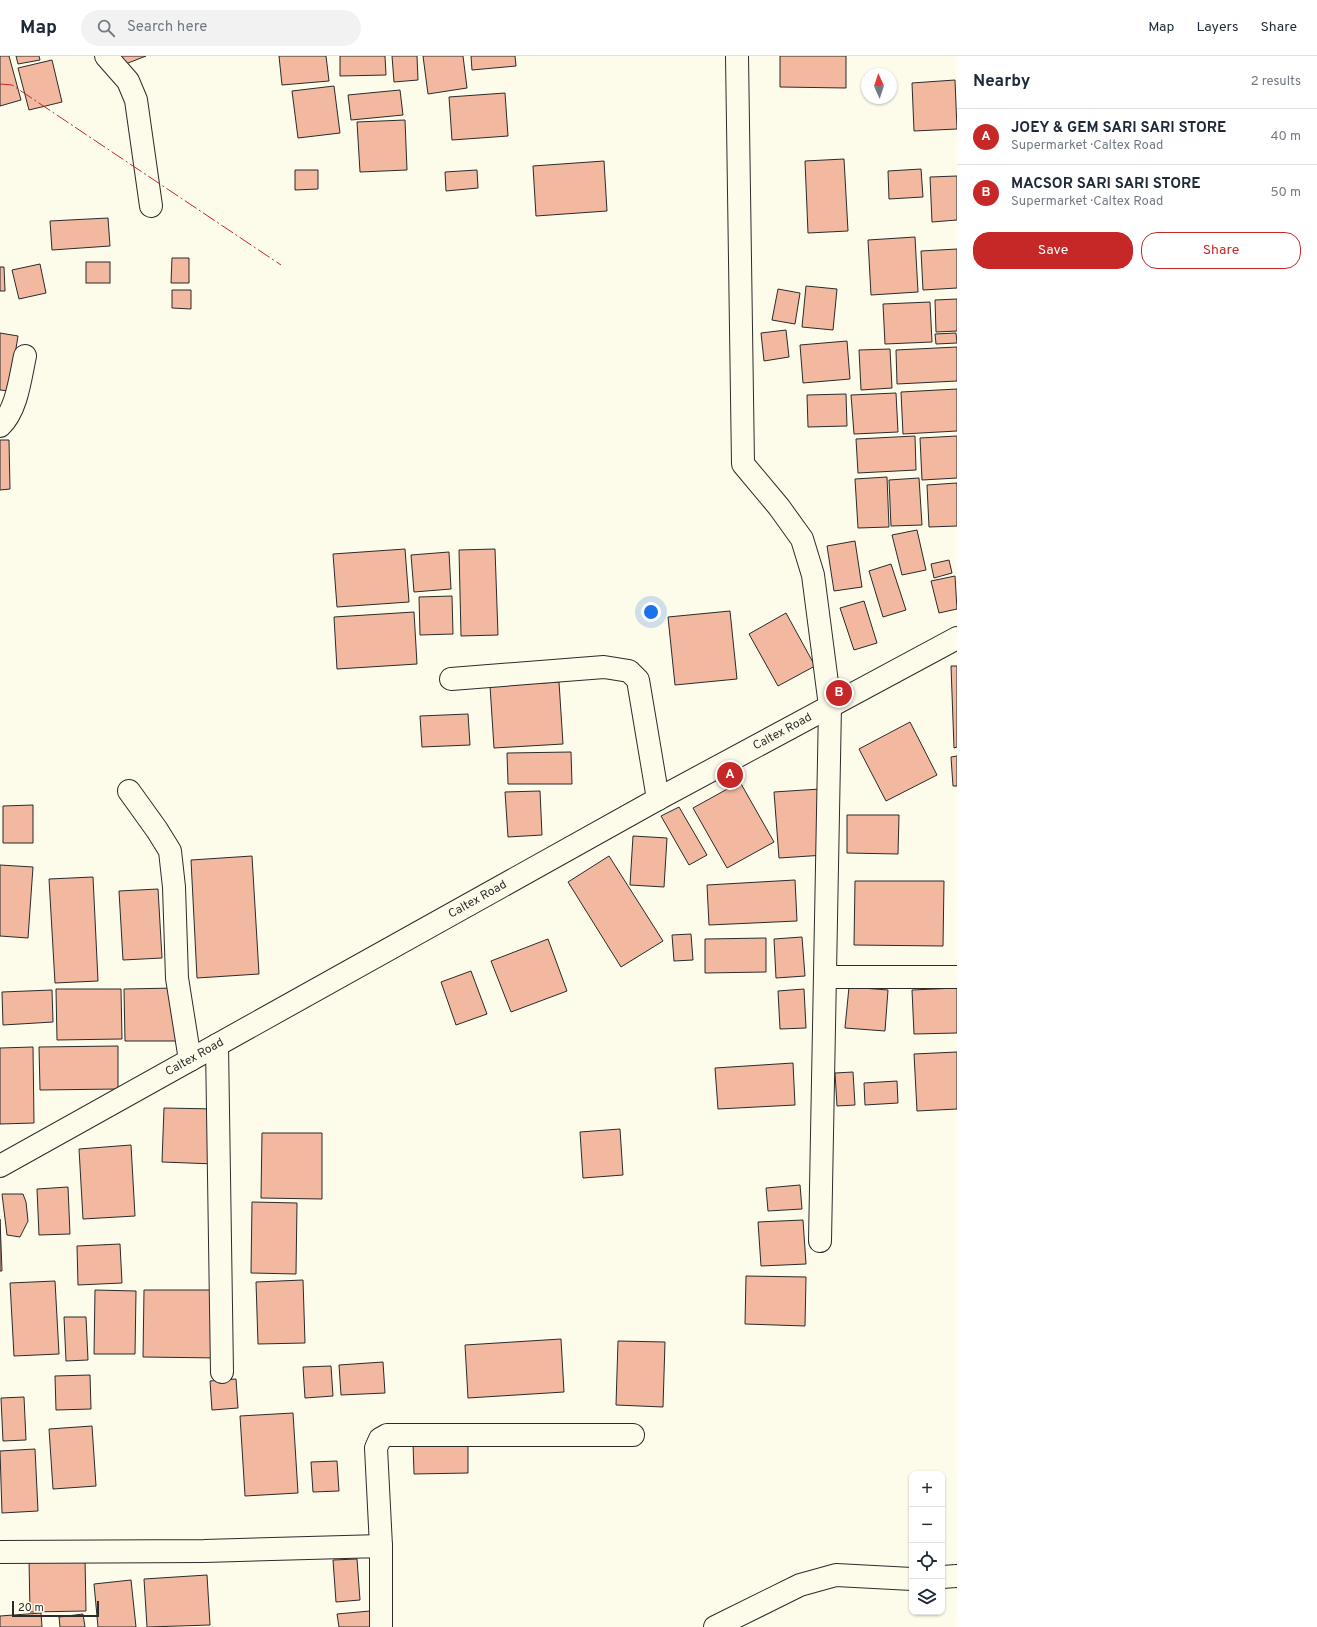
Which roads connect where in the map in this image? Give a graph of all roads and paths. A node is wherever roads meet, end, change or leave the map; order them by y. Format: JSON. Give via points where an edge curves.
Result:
{"nodes":[{"id":1,"x":106,"y":56,"type":"edge"},
{"id":2,"x":736,"y":56,"type":"edge"},
{"id":3,"x":151,"y":206,"type":"dead end"},
{"id":4,"x":26,"y":356,"type":"dead end"},
{"id":5,"x":0,"y":426,"type":"edge"},
{"id":6,"x":957,"y":638,"type":"edge"},
{"id":7,"x":451,"y":679,"type":"dead end"},
{"id":8,"x":830,"y":706,"type":"junction"},
{"id":9,"x":129,"y":791,"type":"dead end"},
{"id":10,"x":658,"y":799,"type":"junction"},
{"id":11,"x":825,"y":977,"type":"junction"},
{"id":12,"x":957,"y":977,"type":"edge"},
{"id":13,"x":217,"y":1045,"type":"junction"},
{"id":14,"x":190,"y":1060,"type":"junction"},
{"id":15,"x":0,"y":1166,"type":"edge"},
{"id":16,"x":820,"y":1241,"type":"dead end"},
{"id":17,"x":222,"y":1372,"type":"dead end"},
{"id":18,"x":633,"y":1435,"type":"dead end"},
{"id":19,"x":381,"y":1546,"type":"junction"},
{"id":20,"x":0,"y":1552,"type":"edge"},
{"id":21,"x":957,"y":1576,"type":"edge"},
{"id":22,"x":945,"y":1577,"type":"edge"},
{"id":23,"x":909,"y":1579,"type":"edge"},
{"id":24,"x":381,"y":1627,"type":"edge"},
{"id":25,"x":715,"y":1627,"type":"edge"}],
"edges":[{"from":1,"to":3,"type":"street","via":[[128,81],[136,100]]},
{"from":2,"to":8,"type":"street","via":[[741,452],[743,464],[802,539],[813,575]]},
{"from":4,"to":5,"type":"street","via":[[16,394],[6,420]]},
{"from":6,"to":8,"type":"street","name":"Caltex Road"},
{"from":7,"to":10,"type":"street","via":[[604,667],[629,671],[638,680]]},
{"from":8,"to":10,"type":"street","name":"Caltex Road"},
{"from":8,"to":11,"type":"street"},
{"from":9,"to":14,"type":"street","via":[[170,851],[174,887],[177,978]]},
{"from":10,"to":13,"type":"street","name":"Caltex Road"},
{"from":11,"to":12,"type":"street"},
{"from":11,"to":16,"type":"street"},
{"from":13,"to":14,"type":"street","name":"Caltex Road"},
{"from":13,"to":17,"type":"street"},
{"from":14,"to":15,"type":"street","name":"Caltex Road"},
{"from":18,"to":19,"type":"street","via":[[387,1435],[380,1439],[376,1448]]},
{"from":19,"to":20,"type":"street","via":[[204,1551]]},
{"from":19,"to":24,"type":"street"},
{"from":21,"to":22,"type":"street"},
{"from":23,"to":25,"type":"street","via":[[836,1575],[800,1585]]}]}
